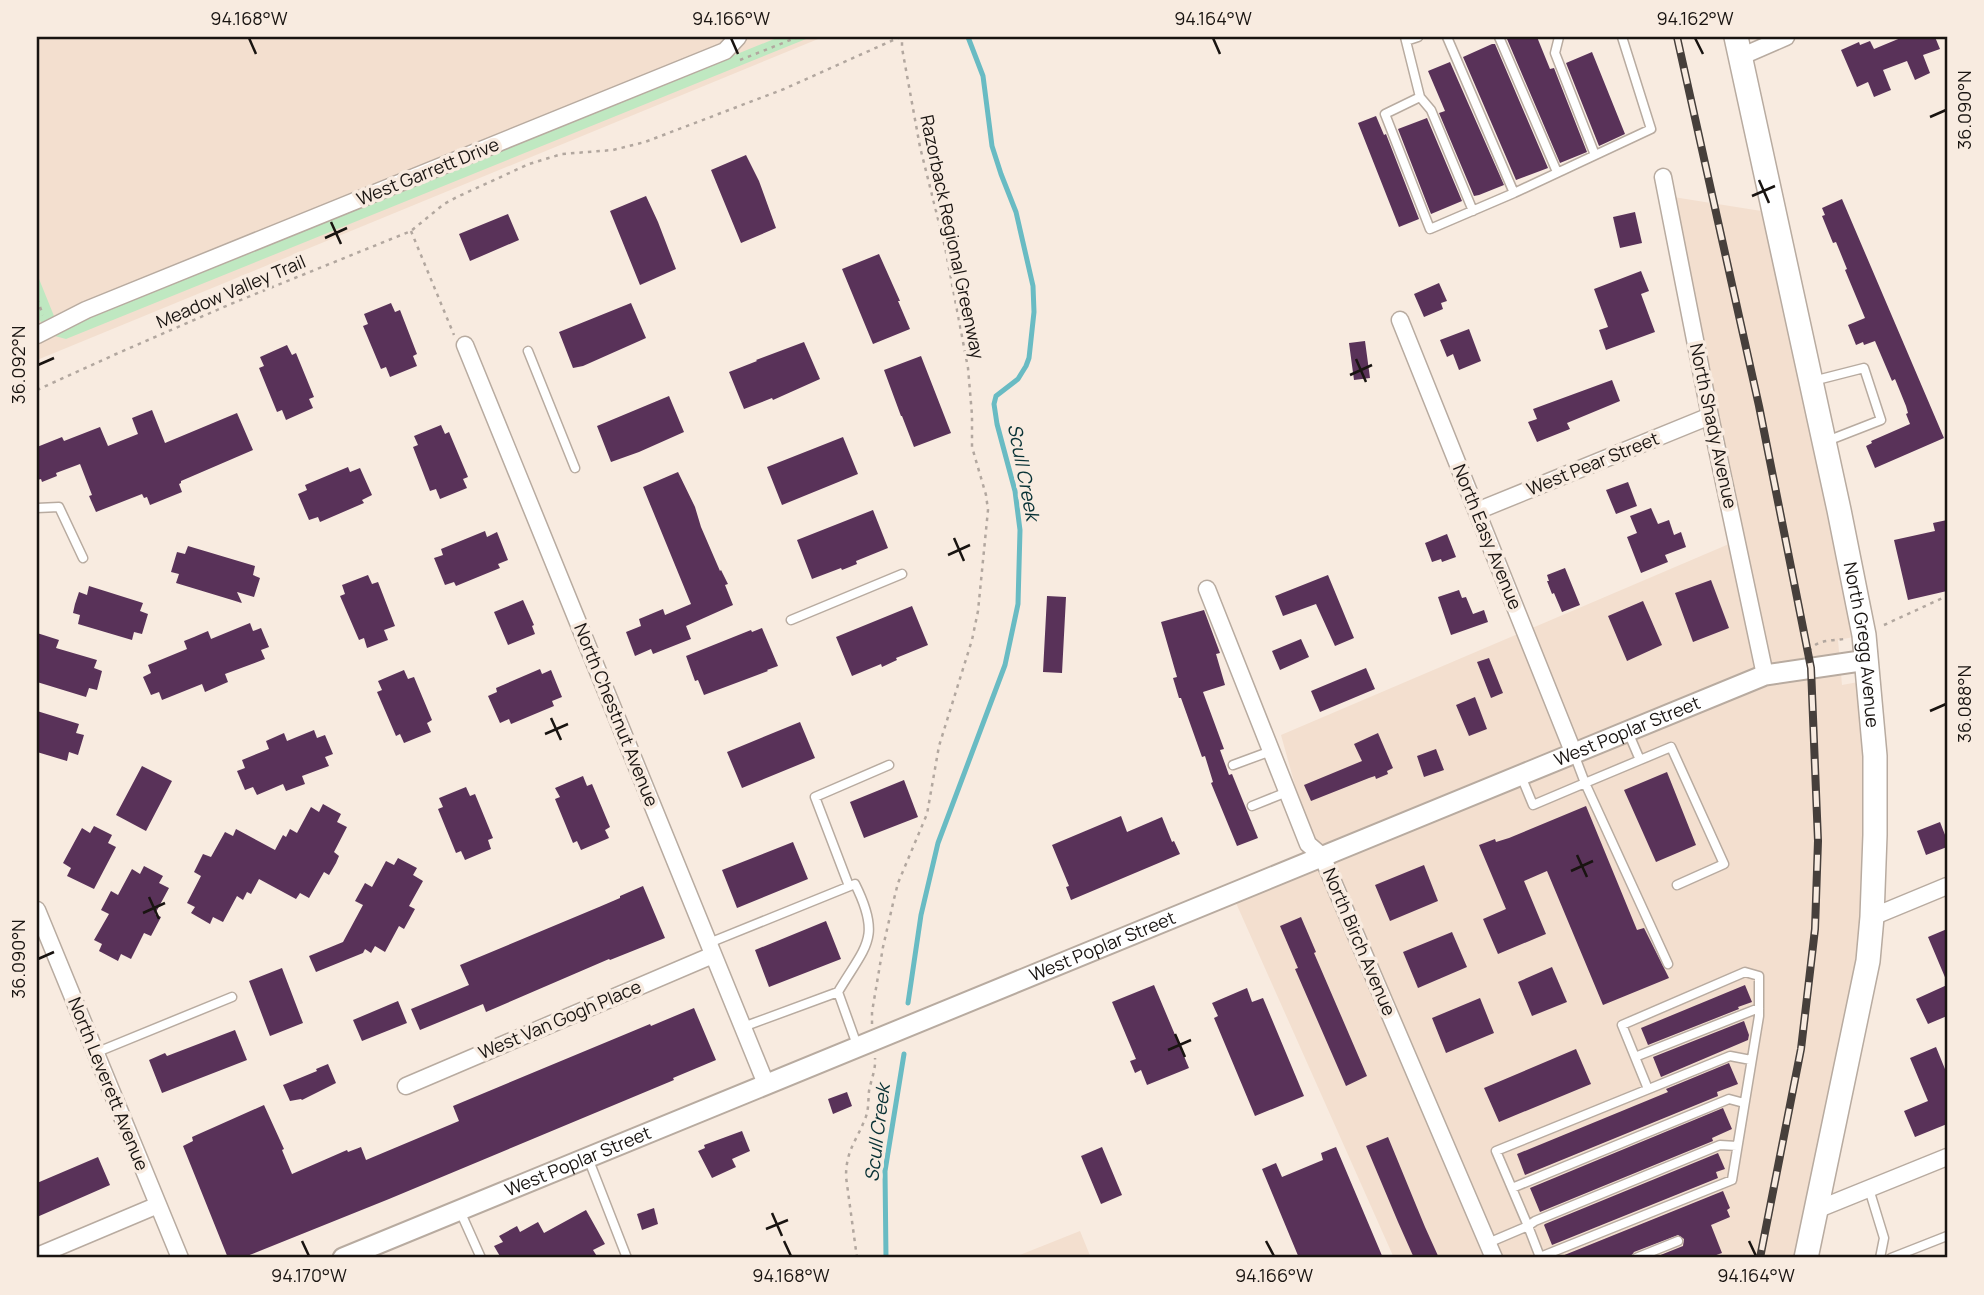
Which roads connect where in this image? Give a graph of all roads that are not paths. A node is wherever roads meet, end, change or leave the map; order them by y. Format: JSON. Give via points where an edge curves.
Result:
{"nodes":[{"id":1,"x":738,"y":37,"type":"edge"},
{"id":2,"x":1418,"y":37,"type":"edge"},
{"id":3,"x":1447,"y":37,"type":"edge"},
{"id":4,"x":1499,"y":37,"type":"edge"},
{"id":5,"x":1559,"y":37,"type":"edge"},
{"id":6,"x":1622,"y":37,"type":"edge"},
{"id":7,"x":1786,"y":37,"type":"edge"},
{"id":8,"x":1406,"y":39,"type":"edge"},
{"id":9,"x":1738,"y":47,"type":"edge"},
{"id":10,"x":1420,"y":97,"type":"junction"},
{"id":11,"x":1595,"y":155,"type":"junction"},
{"id":12,"x":1557,"y":172,"type":"junction"},
{"id":13,"x":1663,"y":177,"type":"dead end"},
{"id":14,"x":1514,"y":193,"type":"junction"},
{"id":15,"x":1474,"y":211,"type":"junction"},
{"id":16,"x":1400,"y":320,"type":"dead end"},
{"id":17,"x":37,"y":335,"type":"edge"},
{"id":18,"x":465,"y":345,"type":"road end"},
{"id":19,"x":528,"y":351,"type":"dead end"},
{"id":20,"x":1811,"y":382,"type":"junction"},
{"id":21,"x":1710,"y":416,"type":"junction"},
{"id":22,"x":1824,"y":442,"type":"junction"},
{"id":23,"x":575,"y":468,"type":"dead end"},
{"id":24,"x":37,"y":508,"type":"edge"},
{"id":25,"x":1477,"y":511,"type":"junction"},
{"id":26,"x":83,"y":558,"type":"dead end"},
{"id":27,"x":902,"y":575,"type":"dead end"},
{"id":28,"x":1207,"y":589,"type":"dead end"},
{"id":29,"x":791,"y":620,"type":"dead end"},
{"id":30,"x":1867,"y":660,"type":"junction"},
{"id":31,"x":1765,"y":676,"type":"junction"},
{"id":32,"x":1628,"y":732,"type":"junction"},
{"id":33,"x":1271,"y":751,"type":"junction"},
{"id":34,"x":1574,"y":754,"type":"junction"},
{"id":35,"x":1640,"y":760,"type":"junction"},
{"id":36,"x":889,"y":765,"type":"dead end"},
{"id":37,"x":1233,"y":765,"type":"dead end"},
{"id":38,"x":1521,"y":776,"type":"junction"},
{"id":39,"x":1585,"y":783,"type":"junction"},
{"id":40,"x":1287,"y":792,"type":"junction"},
{"id":41,"x":1252,"y":806,"type":"dead end"},
{"id":42,"x":1322,"y":856,"type":"junction"},
{"id":43,"x":1677,"y":885,"type":"dead end"},
{"id":44,"x":849,"y":886,"type":"junction"},
{"id":45,"x":1947,"y":886,"type":"edge"},
{"id":46,"x":37,"y":911,"type":"edge"},
{"id":47,"x":1872,"y":917,"type":"junction"},
{"id":48,"x":711,"y":949,"type":"junction"},
{"id":49,"x":1668,"y":964,"type":"dead end"},
{"id":50,"x":838,"y":992,"type":"junction"},
{"id":51,"x":232,"y":998,"type":"dead end"},
{"id":52,"x":1759,"y":1008,"type":"junction"},
{"id":53,"x":742,"y":1027,"type":"junction"},
{"id":54,"x":865,"y":1043,"type":"junction"},
{"id":55,"x":95,"y":1053,"type":"junction"},
{"id":56,"x":1635,"y":1058,"type":"junction"},
{"id":57,"x":1751,"y":1060,"type":"junction"},
{"id":58,"x":766,"y":1084,"type":"junction"},
{"id":59,"x":406,"y":1086,"type":"dead end"},
{"id":60,"x":1647,"y":1089,"type":"junction"},
{"id":61,"x":1744,"y":1102,"type":"junction"},
{"id":62,"x":1737,"y":1146,"type":"junction"},
{"id":63,"x":1947,"y":1157,"type":"edge"},
{"id":64,"x":588,"y":1158,"type":"junction"},
{"id":65,"x":1512,"y":1188,"type":"junction"},
{"id":66,"x":1869,"y":1188,"type":"junction"},
{"id":67,"x":158,"y":1205,"type":"junction"},
{"id":68,"x":460,"y":1210,"type":"junction"},
{"id":69,"x":1816,"y":1210,"type":"junction"},
{"id":70,"x":1528,"y":1226,"type":"junction"},
{"id":71,"x":1947,"y":1236,"type":"edge"},
{"id":72,"x":1678,"y":1241,"type":"dead end"},
{"id":73,"x":1491,"y":1251,"type":"edge"},
{"id":74,"x":37,"y":1256,"type":"edge"},
{"id":75,"x":180,"y":1258,"type":"edge"},
{"id":76,"x":347,"y":1258,"type":"edge"},
{"id":77,"x":481,"y":1258,"type":"edge"},
{"id":78,"x":627,"y":1258,"type":"edge"},
{"id":79,"x":1541,"y":1258,"type":"edge"},
{"id":80,"x":1636,"y":1258,"type":"edge"},
{"id":81,"x":1806,"y":1258,"type":"edge"},
{"id":82,"x":1880,"y":1258,"type":"edge"},
{"id":83,"x":1891,"y":1258,"type":"edge"}],
"edges":[{"from":1,"to":17,"type":"street","name":"West Garrett Drive","via":[[725,51],[112,300]]},
{"from":2,"to":8,"type":"lane"},
{"from":3,"to":14,"type":"lane"},
{"from":4,"to":12,"type":"lane"},
{"from":5,"to":11,"type":"lane","via":[[1555,53]]},
{"from":6,"to":11,"type":"lane","via":[[1651,129]]},
{"from":7,"to":9,"type":"street"},
{"from":8,"to":10,"type":"lane"},
{"from":9,"to":20,"type":"main road","name":"North Gregg Avenue"},
{"from":10,"to":15,"type":"lane","via":[[1431,110]]},
{"from":10,"to":15,"type":"lane","via":[[1385,114],[1430,229]]},
{"from":11,"to":12,"type":"lane"},
{"from":12,"to":14,"type":"lane"},
{"from":13,"to":21,"type":"street","name":"North Shady Avenue"},
{"from":14,"to":15,"type":"lane"},
{"from":16,"to":25,"type":"street","name":"North Easy Avenue"},
{"from":18,"to":48,"type":"street","name":"North Chestnut Avenue"},
{"from":19,"to":23,"type":"lane"},
{"from":20,"to":22,"type":"main road","name":"North Gregg Avenue"},
{"from":20,"to":22,"type":"lane","via":[[1864,368],[1881,420]]},
{"from":21,"to":25,"type":"street","name":"West Pear Street"},
{"from":21,"to":31,"type":"street","name":"North Shady Avenue"},
{"from":22,"to":30,"type":"main road","name":"North Gregg Avenue"},
{"from":24,"to":26,"type":"lane","via":[[59,507]]},
{"from":25,"to":34,"type":"street","name":"North Easy Avenue"},
{"from":27,"to":29,"type":"lane"},
{"from":28,"to":33,"type":"street","name":"North Birch Avenue"},
{"from":30,"to":31,"type":"street","name":"West Poplar Street"},
{"from":30,"to":47,"type":"main road","name":"North Gregg Avenue","via":[[1875,756]]},
{"from":31,"to":32,"type":"street","name":"West Poplar Street"},
{"from":32,"to":34,"type":"street","name":"West Poplar Street"},
{"from":32,"to":35,"type":"lane"},
{"from":33,"to":37,"type":"lane"},
{"from":33,"to":40,"type":"street","name":"North Birch Avenue"},
{"from":34,"to":38,"type":"street","name":"West Poplar Street"},
{"from":34,"to":39,"type":"lane"},
{"from":35,"to":39,"type":"lane"},
{"from":35,"to":43,"type":"lane","via":[[1671,747],[1724,864]]},
{"from":36,"to":44,"type":"lane","via":[[816,797]]},
{"from":38,"to":39,"type":"lane","via":[[1533,805]]},
{"from":38,"to":42,"type":"street","name":"West Poplar Street"},
{"from":39,"to":49,"type":"lane"},
{"from":40,"to":41,"type":"lane"},
{"from":40,"to":42,"type":"street","name":"North Birch Avenue","via":[[1308,845]]},
{"from":42,"to":54,"type":"street","name":"West Poplar Street"},
{"from":42,"to":73,"type":"street","name":"North Birch Avenue"},
{"from":44,"to":48,"type":"lane"},
{"from":44,"to":50,"type":"lane","via":[[855,884],[866,904],[870,935]]},
{"from":45,"to":47,"type":"street"},
{"from":46,"to":55,"type":"street","name":"North Leverett Avenue"},
{"from":47,"to":69,"type":"main road","name":"North Gregg Avenue","via":[[1868,961]]},
{"from":48,"to":53,"type":"street","name":"North Chestnut Avenue"},
{"from":48,"to":59,"type":"street","name":"West Van Gogh Place"},
{"from":50,"to":53,"type":"lane"},
{"from":50,"to":54,"type":"lane"},
{"from":51,"to":55,"type":"lane"},
{"from":52,"to":56,"type":"lane"},
{"from":52,"to":56,"type":"lane","via":[[1759,976],[1745,972],[1622,1025]]},
{"from":52,"to":57,"type":"lane"},
{"from":53,"to":58,"type":"street","name":"North Chestnut Avenue"},
{"from":54,"to":58,"type":"street","name":"West Poplar Street"},
{"from":55,"to":67,"type":"street","name":"North Leverett Avenue"},
{"from":56,"to":60,"type":"lane"},
{"from":57,"to":60,"type":"lane","via":[[1730,1056]]},
{"from":57,"to":61,"type":"lane"},
{"from":58,"to":64,"type":"street","name":"West Poplar Street"},
{"from":60,"to":65,"type":"lane","via":[[1496,1151]]},
{"from":61,"to":62,"type":"lane"},
{"from":61,"to":65,"type":"lane","via":[[1729,1099]]},
{"from":62,"to":70,"type":"lane","via":[[1720,1145]]},
{"from":62,"to":79,"type":"lane","via":[[1732,1180]]},
{"from":63,"to":66,"type":"street"},
{"from":64,"to":68,"type":"street","name":"West Poplar Street"},
{"from":64,"to":78,"type":"lane"},
{"from":65,"to":70,"type":"lane"},
{"from":66,"to":69,"type":"street"},
{"from":66,"to":82,"type":"lane","via":[[1884,1238]]},
{"from":67,"to":74,"type":"street"},
{"from":67,"to":75,"type":"street","name":"North Leverett Avenue"},
{"from":68,"to":76,"type":"street","name":"West Poplar Street"},
{"from":68,"to":77,"type":"lane"},
{"from":69,"to":81,"type":"main road","name":"North Gregg Avenue"},
{"from":70,"to":73,"type":"lane"},
{"from":70,"to":79,"type":"lane"},
{"from":71,"to":83,"type":"lane"},
{"from":72,"to":80,"type":"lane"}]}
